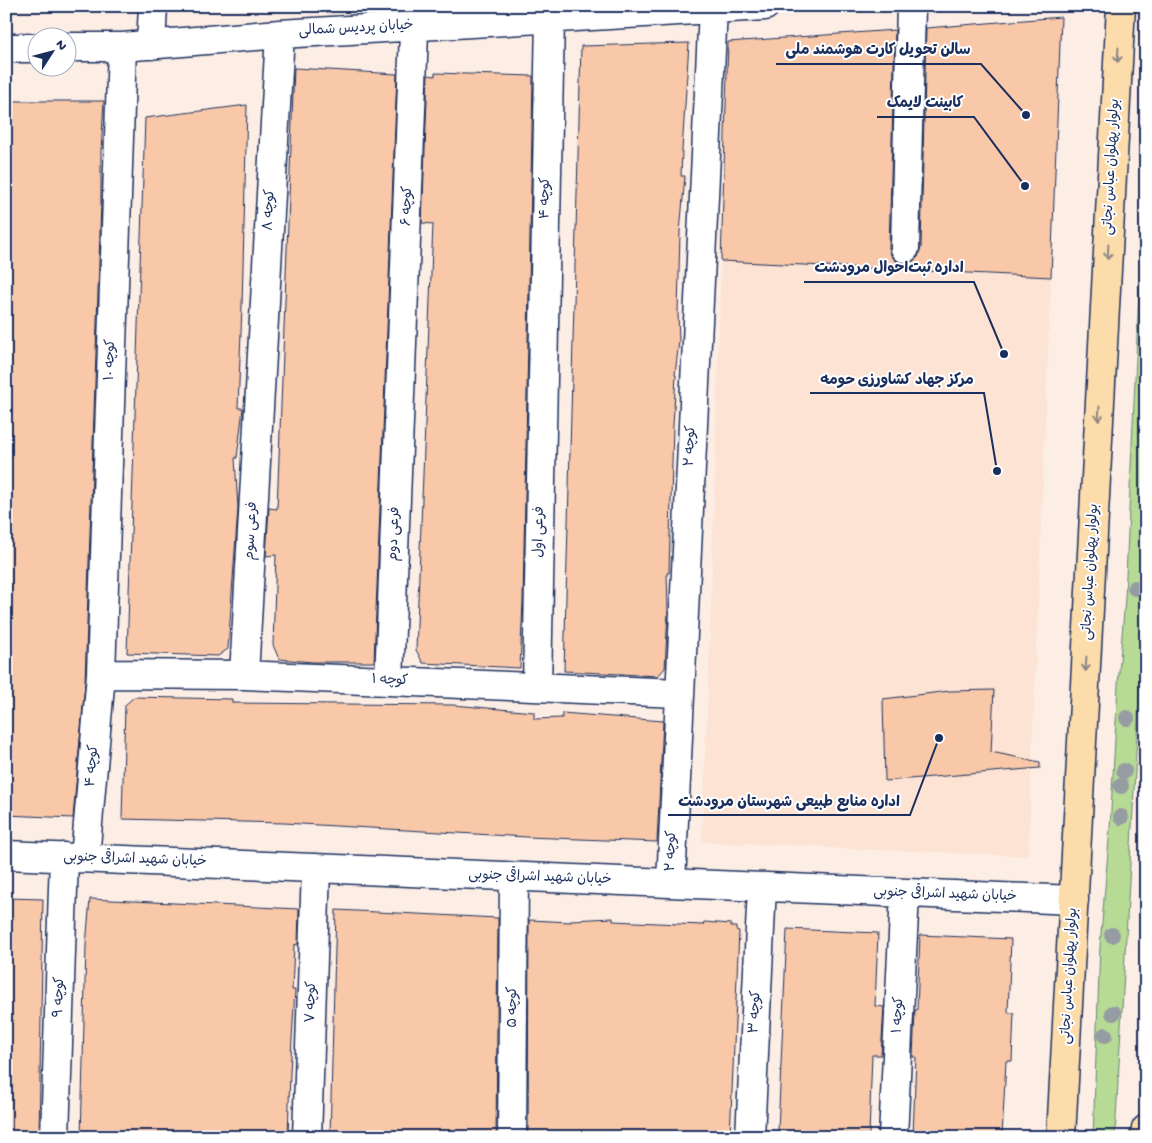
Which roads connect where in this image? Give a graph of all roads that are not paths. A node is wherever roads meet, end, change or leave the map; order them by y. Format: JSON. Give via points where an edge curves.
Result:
{"nodes":[{"id":1,"x":153,"y":6,"type":"edge"},
{"id":2,"x":765,"y":6,"type":"edge"},
{"id":3,"x":911,"y":6,"type":"edge"},
{"id":4,"x":1120,"y":6,"type":"edge"},
{"id":5,"x":682,"y":8,"type":"edge"},
{"id":6,"x":713,"y":9,"type":"junction"},
{"id":7,"x":415,"y":16,"type":"edge"},
{"id":8,"x":550,"y":18,"type":"junction"},
{"id":9,"x":280,"y":34,"type":"junction"},
{"id":10,"x":151,"y":45,"type":"junction"},
{"id":11,"x":122,"y":47,"type":"junction"},
{"id":12,"x":6,"y":48,"type":"edge"},
{"id":13,"x":28,"y":48,"type":"edge"},
{"id":14,"x":78,"y":48,"type":"edge"},
{"id":15,"x":905,"y":248,"type":"dead end"},
{"id":16,"x":543,"y":378,"type":"joint"},
{"id":17,"x":260,"y":386,"type":"joint"},
{"id":18,"x":401,"y":386,"type":"joint"},
{"id":19,"x":101,"y":674,"type":"junction"},
{"id":20,"x":244,"y":675,"type":"junction"},
{"id":21,"x":388,"y":681,"type":"junction"},
{"id":22,"x":536,"y":687,"type":"junction"},
{"id":23,"x":679,"y":693,"type":"junction"},
{"id":24,"x":6,"y":855,"type":"edge"},
{"id":25,"x":75,"y":857,"type":"junction"},
{"id":26,"x":316,"y":868,"type":"junction"},
{"id":27,"x":514,"y":877,"type":"junction"},
{"id":28,"x":671,"y":883,"type":"junction"},
{"id":29,"x":762,"y":887,"type":"junction"},
{"id":30,"x":905,"y":893,"type":"junction"},
{"id":31,"x":1074,"y":900,"type":"junction"},
{"id":32,"x":1146,"y":1129,"type":"edge"},
{"id":33,"x":56,"y":1137,"type":"edge"},
{"id":34,"x":307,"y":1137,"type":"edge"},
{"id":35,"x":512,"y":1137,"type":"edge"},
{"id":36,"x":750,"y":1137,"type":"edge"},
{"id":37,"x":894,"y":1137,"type":"edge"},
{"id":38,"x":1061,"y":1137,"type":"edge"},
{"id":39,"x":1145,"y":1137,"type":"edge"}],
"edges":[{"from":1,"to":10,"type":"street"},
{"from":2,"to":6,"type":"street","name":"خیابان پردیس شمالی"},
{"from":3,"to":15,"type":"street"},
{"from":4,"to":31,"type":"main road","name":"بولوار پهلوان عباس نجاتی","one_way":true},
{"from":5,"to":6,"type":"street","name":"خیابان پردیس شمالی"},
{"from":5,"to":8,"type":"street","name":"خیابان پردیس شمالی"},
{"from":6,"to":23,"type":"street","name":"کوچه ۲"},
{"from":7,"to":8,"type":"street","name":"خیابان پردیس شمالی"},
{"from":7,"to":9,"type":"street","name":"خیابان پردیس شمالی"},
{"from":7,"to":18,"type":"street","name":"کوچه ۶"},
{"from":8,"to":16,"type":"street","name":"کوچه ۴"},
{"from":9,"to":10,"type":"street","name":"خیابان پردیس شمالی"},
{"from":9,"to":17,"type":"street","name":"کوچه ۸"},
{"from":10,"to":11,"type":"street","name":"خیابان پردیس شمالی"},
{"from":11,"to":14,"type":"street","name":"خیابان پردیس شمالی"},
{"from":11,"to":19,"type":"street","name":"کوچه ۱۰"},
{"from":12,"to":13,"type":"street"},
{"from":16,"to":22,"type":"street","name":"فرعی اول"},
{"from":17,"to":20,"type":"street","name":"فرعی سوم"},
{"from":18,"to":21,"type":"street","name":"فرعی دوم"},
{"from":19,"to":20,"type":"street","name":"کوچه ۱"},
{"from":19,"to":25,"type":"street","name":"کوچه ۴"},
{"from":20,"to":21,"type":"street","name":"کوچه ۱"},
{"from":21,"to":22,"type":"street","name":"کوچه ۱"},
{"from":22,"to":23,"type":"street","name":"کوچه ۱"},
{"from":23,"to":28,"type":"street","name":"کوچه ۲"},
{"from":24,"to":25,"type":"street","name":"خیابان شهید اشراقی جنوبی"},
{"from":25,"to":26,"type":"street","name":"خیابان شهید اشراقی جنوبی"},
{"from":25,"to":33,"type":"street","name":"کوچه ۹"},
{"from":26,"to":27,"type":"street","name":"خیابان شهید اشراقی جنوبی"},
{"from":26,"to":34,"type":"street","name":"کوچه ۷"},
{"from":27,"to":28,"type":"street","name":"خیابان شهید اشراقی جنوبی"},
{"from":27,"to":35,"type":"street","name":"کوچه ۵"},
{"from":28,"to":29,"type":"street","name":"خیابان شهید اشراقی جنوبی"},
{"from":29,"to":30,"type":"street","name":"خیابان شهید اشراقی جنوبی"},
{"from":29,"to":36,"type":"street","name":"کوچه ۳"},
{"from":30,"to":31,"type":"street","name":"خیابان شهید اشراقی جنوبی"},
{"from":30,"to":37,"type":"street","name":"کوچه ۱"},
{"from":31,"to":38,"type":"main road","name":"بولوار پهلوان عباس نجاتی"},
{"from":32,"to":39,"type":"main road"}]}
